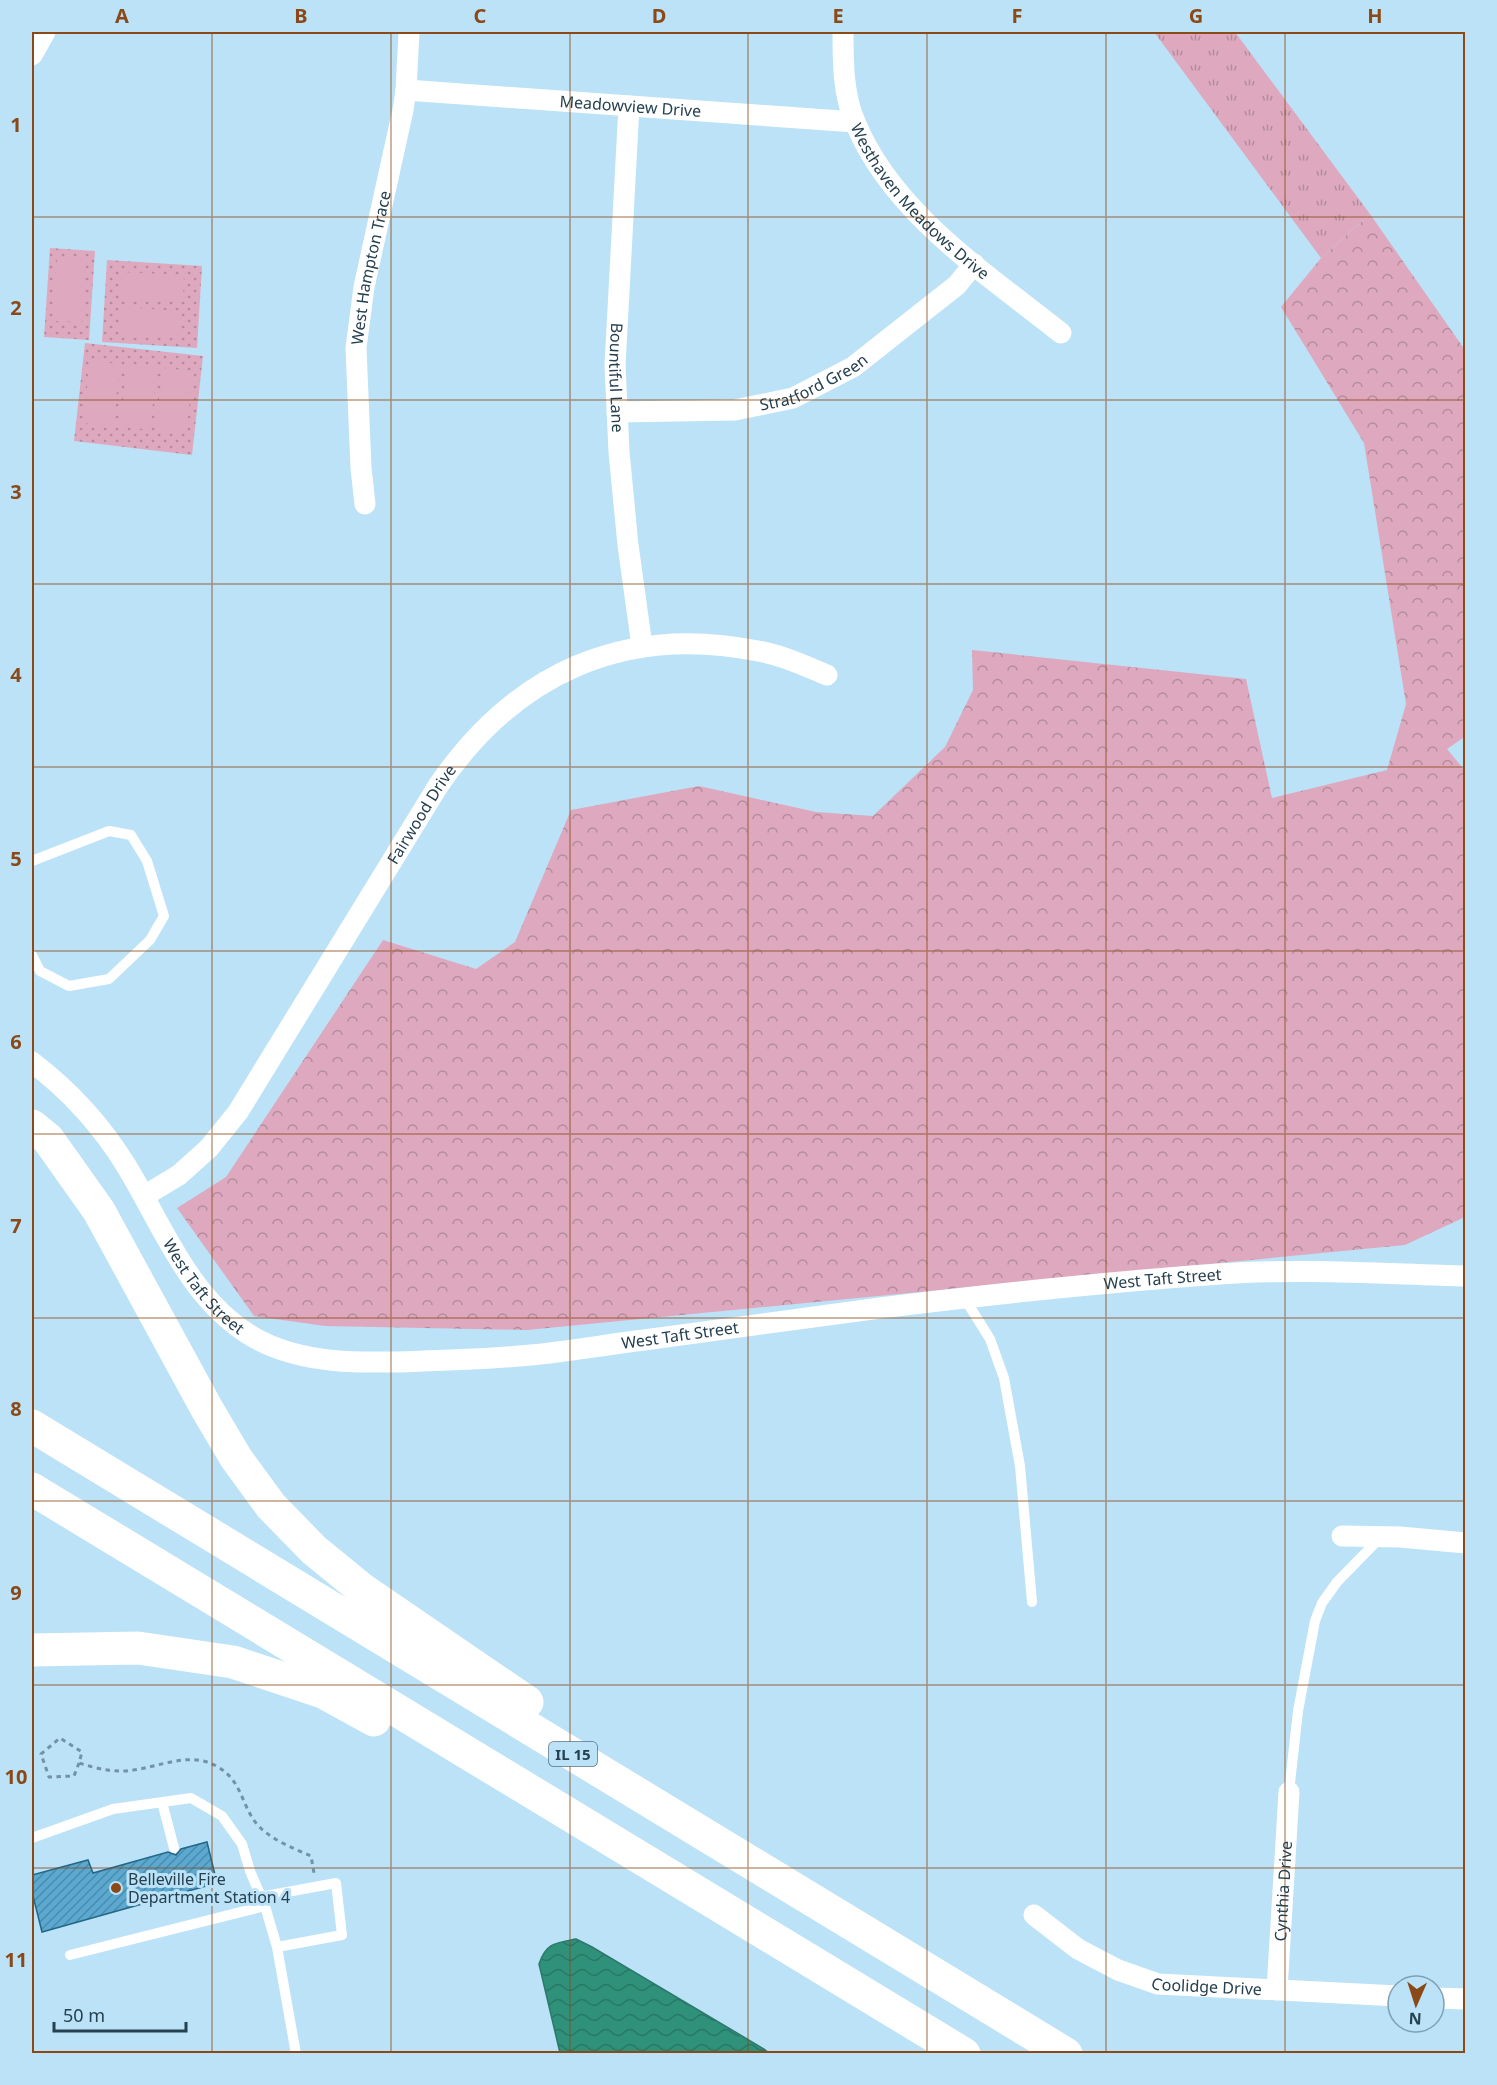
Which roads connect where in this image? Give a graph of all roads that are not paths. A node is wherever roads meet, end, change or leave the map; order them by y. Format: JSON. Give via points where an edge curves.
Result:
{"nodes":[{"id":1,"x":45,"y":32,"type":"edge"},
{"id":2,"x":410,"y":32,"type":"edge"},
{"id":3,"x":843,"y":32,"type":"edge"},
{"id":4,"x":32,"y":54,"type":"edge"},
{"id":5,"x":406,"y":90,"type":"junction"},
{"id":6,"x":629,"y":106,"type":"junction"},
{"id":7,"x":855,"y":122,"type":"junction"},
{"id":8,"x":974,"y":264,"type":"junction"},
{"id":9,"x":1061,"y":333,"type":"dead end"},
{"id":10,"x":617,"y":412,"type":"junction"},
{"id":11,"x":365,"y":504,"type":"dead end"},
{"id":12,"x":642,"y":646,"type":"junction"},
{"id":13,"x":827,"y":675,"type":"dead end"},
{"id":14,"x":32,"y":861,"type":"edge"},
{"id":15,"x":32,"y":956,"type":"edge"},
{"id":16,"x":32,"y":1062,"type":"edge"},
{"id":17,"x":32,"y":1126,"type":"edge"},
{"id":18,"x":144,"y":1196,"type":"junction"},
{"id":19,"x":1466,"y":1276,"type":"edge"},
{"id":20,"x":965,"y":1299,"type":"junction"},
{"id":21,"x":32,"y":1426,"type":"edge"},
{"id":22,"x":32,"y":1489,"type":"edge"},
{"id":23,"x":1342,"y":1536,"type":"dead end"},
{"id":24,"x":1382,"y":1537,"type":"junction"},
{"id":25,"x":1466,"y":1542,"type":"edge"},
{"id":26,"x":1032,"y":1602,"type":"dead end"},
{"id":27,"x":32,"y":1650,"type":"edge"},
{"id":28,"x":1289,"y":1792,"type":"joint"},
{"id":29,"x":645,"y":1797,"type":"junction"},
{"id":30,"x":162,"y":1802,"type":"junction"},
{"id":31,"x":566,"y":1812,"type":"junction"},
{"id":32,"x":32,"y":1838,"type":"edge"},
{"id":33,"x":174,"y":1848,"type":"dead end"},
{"id":34,"x":263,"y":1901,"type":"junction"},
{"id":35,"x":1034,"y":1916,"type":"dead end"},
{"id":36,"x":277,"y":1947,"type":"junction"},
{"id":37,"x":70,"y":1954,"type":"dead end"},
{"id":38,"x":1277,"y":1990,"type":"junction"},
{"id":39,"x":1386,"y":1995,"type":"edge"},
{"id":40,"x":1446,"y":1999,"type":"edge"},
{"id":41,"x":1466,"y":2000,"type":"edge"},
{"id":42,"x":296,"y":2054,"type":"edge"},
{"id":43,"x":964,"y":2054,"type":"edge"},
{"id":44,"x":1066,"y":2054,"type":"edge"}],
"edges":[{"from":1,"to":4,"type":"street"},
{"from":2,"to":5,"type":"street","name":"West Hampton Trace"},
{"from":3,"to":7,"type":"street","name":"Westhaven Meadows Drive","via":[[847,97]]},
{"from":5,"to":6,"type":"street","name":"Meadowview Drive"},
{"from":5,"to":11,"type":"street","name":"West Hampton Trace","via":[[364,287],[356,348]]},
{"from":6,"to":7,"type":"street","name":"Meadowview Drive"},
{"from":6,"to":10,"type":"street","name":"Bountiful Lane","via":[[615,365]]},
{"from":7,"to":8,"type":"street","name":"Westhaven Meadows Drive","via":[[895,190]]},
{"from":8,"to":9,"type":"street","name":"Westhaven Meadows Drive"},
{"from":8,"to":10,"type":"street","name":"Stratford Green","via":[[957,285],[853,367],[793,398],[735,410]]},
{"from":10,"to":12,"type":"street","name":"Bountiful Lane","via":[[628,545]]},
{"from":12,"to":13,"type":"street","name":"Fairwood Drive","via":[[714,644],[760,651]]},
{"from":12,"to":18,"type":"street","name":"Fairwood Drive","via":[[572,667],[537,686],[476,737],[438,786],[238,1112],[209,1148],[179,1175]]},
{"from":14,"to":15,"type":"lane","via":[[109,831],[131,836],[147,861],[164,916],[150,940],[109,979],[69,986],[40,971]]},
{"from":16,"to":18,"type":"street","name":"West Taft Street","via":[[80,1105],[124,1162]]},
{"from":17,"to":29,"type":"highway","via":[[48,1139],[99,1211],[207,1409],[271,1506],[314,1550],[363,1590],[598,1750]]},
{"from":18,"to":20,"type":"street","name":"West Taft Street","via":[[189,1276],[234,1324],[280,1349],[332,1360],[364,1363],[522,1356]]},
{"from":19,"to":20,"type":"street","name":"West Taft Street","via":[[1223,1274]]},
{"from":20,"to":26,"type":"lane","via":[[990,1339],[1004,1378],[1020,1466]]},
{"from":21,"to":29,"type":"highway","number":"IL 15"},
{"from":22,"to":31,"type":"highway"},
{"from":23,"to":24,"type":"street"},
{"from":24,"to":25,"type":"street"},
{"from":24,"to":28,"type":"lane","via":[[1337,1582],[1315,1621],[1298,1711]]},
{"from":27,"to":31,"type":"highway","via":[[138,1648],[233,1662],[323,1692],[494,1786]]},
{"from":28,"to":38,"type":"street","name":"Cynthia Drive"},
{"from":29,"to":44,"type":"highway","number":"IL 15"},
{"from":30,"to":32,"type":"lane","via":[[113,1809]]},
{"from":30,"to":33,"type":"lane"},
{"from":30,"to":34,"type":"lane","via":[[191,1798],[222,1816],[242,1844]]},
{"from":31,"to":43,"type":"highway"},
{"from":34,"to":36,"type":"lane"},
{"from":34,"to":36,"type":"lane","via":[[336,1883],[342,1935]]},
{"from":34,"to":37,"type":"lane"},
{"from":35,"to":38,"type":"street","name":"Coolidge Drive","via":[[1078,1949],[1118,1970],[1158,1984]]},
{"from":36,"to":42,"type":"lane"},
{"from":38,"to":39,"type":"street","name":"Coolidge Drive"},
{"from":40,"to":41,"type":"street"}]}
